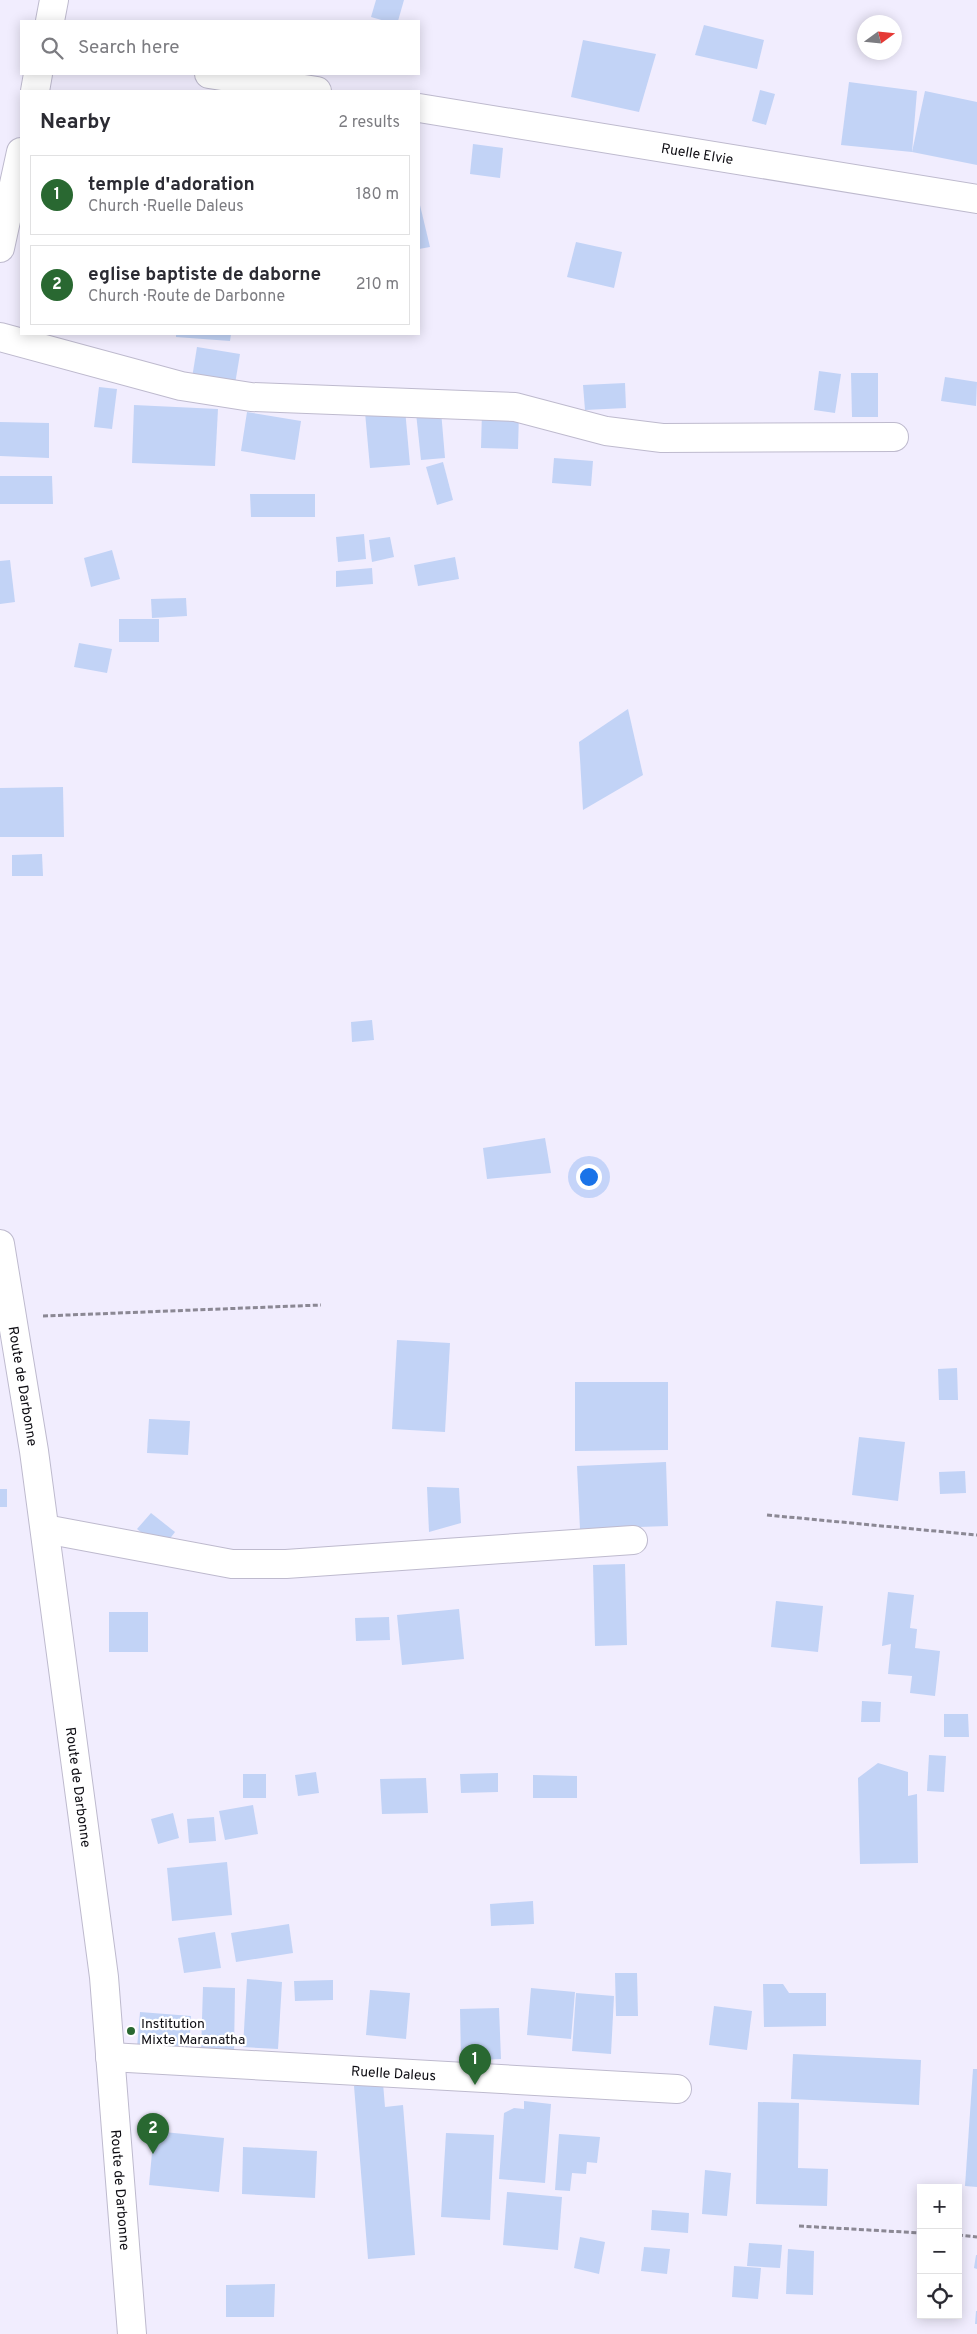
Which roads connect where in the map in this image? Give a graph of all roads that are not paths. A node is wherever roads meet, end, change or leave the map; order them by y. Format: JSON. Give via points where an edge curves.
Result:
{"nodes":[{"id":1,"x":54,"y":0,"type":"edge"},
{"id":2,"x":50,"y":20,"type":"edge"},
{"id":3,"x":38,"y":75,"type":"edge"},
{"id":4,"x":215,"y":75,"type":"edge"},
{"id":5,"x":35,"y":90,"type":"edge"},
{"id":6,"x":311,"y":90,"type":"edge"},
{"id":7,"x":420,"y":108,"type":"edge"},
{"id":8,"x":20,"y":157,"type":"edge"},
{"id":9,"x":977,"y":198,"type":"edge"},
{"id":10,"x":0,"y":248,"type":"edge"},
{"id":11,"x":0,"y":336,"type":"edge"},
{"id":12,"x":894,"y":437,"type":"dead end"},
{"id":13,"x":0,"y":1244,"type":"edge"},
{"id":14,"x":44,"y":1529,"type":"junction"},
{"id":15,"x":633,"y":1540,"type":"dead end"},
{"id":16,"x":110,"y":2057,"type":"junction"},
{"id":17,"x":677,"y":2089,"type":"dead end"},
{"id":18,"x":132,"y":2334,"type":"edge"}],
"edges":[{"from":1,"to":2,"type":"street"},
{"from":3,"to":5,"type":"street"},
{"from":4,"to":6,"type":"street"},
{"from":7,"to":9,"type":"street","name":"Ruelle Elvie"},
{"from":8,"to":10,"type":"street"},
{"from":11,"to":12,"type":"street","via":[[181,386],[251,397],[515,407],[606,431],[662,438]]},
{"from":13,"to":14,"type":"street","name":"Route de Darbonne"},
{"from":14,"to":15,"type":"street","via":[[232,1564],[286,1564]]},
{"from":14,"to":16,"type":"street","name":"Route de Darbonne","via":[[104,1977]]},
{"from":16,"to":17,"type":"street","name":"Ruelle Daleus"},
{"from":16,"to":18,"type":"street","name":"Route de Darbonne"}]}
